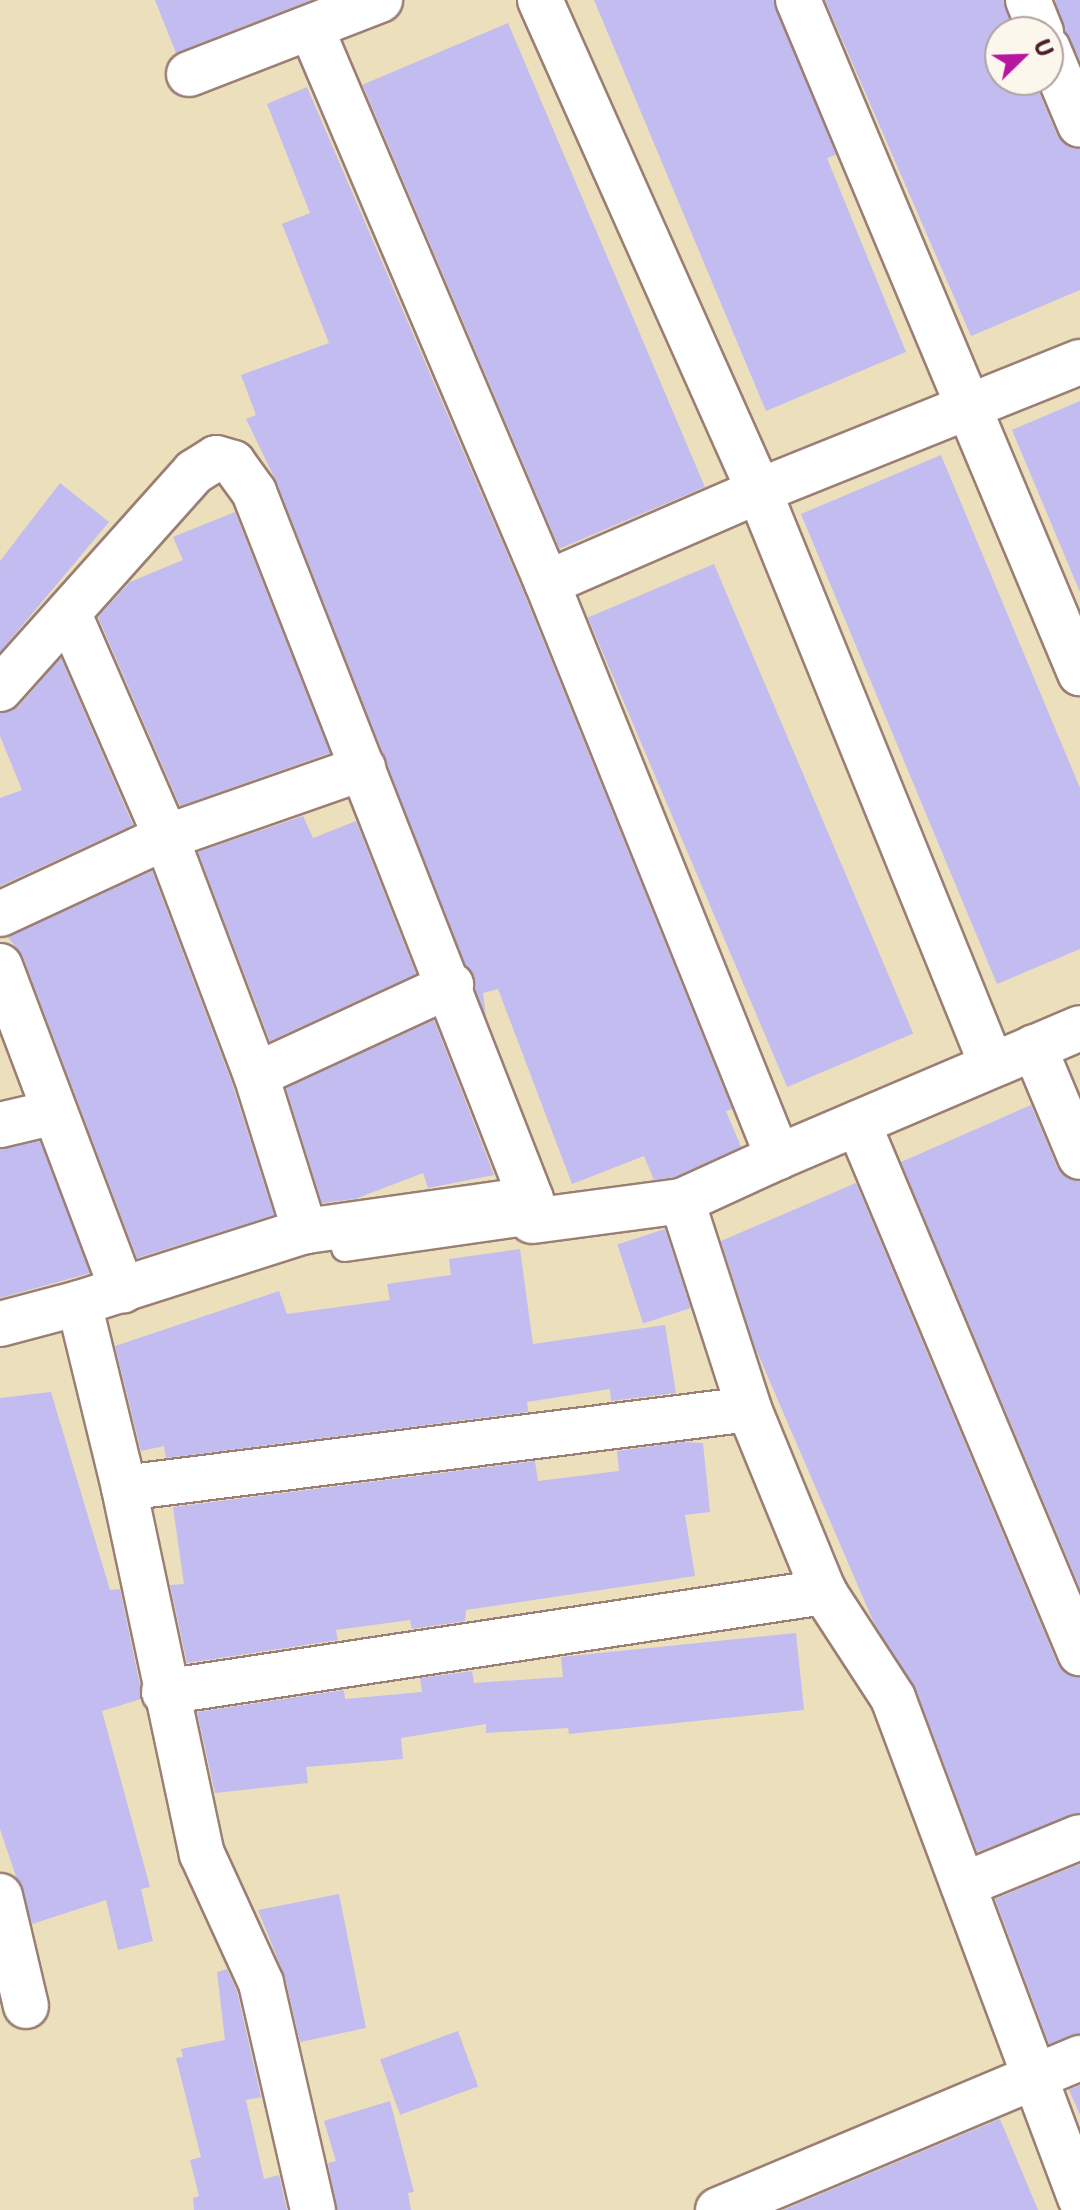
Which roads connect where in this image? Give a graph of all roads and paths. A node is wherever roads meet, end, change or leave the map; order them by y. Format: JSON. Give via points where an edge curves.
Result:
{"nodes":[{"id":1,"x":380,"y":0,"type":"edge"},
{"id":2,"x":540,"y":0,"type":"edge"},
{"id":3,"x":798,"y":0,"type":"edge"},
{"id":4,"x":312,"y":30,"type":"junction"},
{"id":5,"x":189,"y":74,"type":"dead end"},
{"id":6,"x":1064,"y":87,"type":"edge"},
{"id":7,"x":1080,"y":125,"type":"edge"},
{"id":8,"x":1080,"y":362,"type":"edge"},
{"id":9,"x":965,"y":408,"type":"junction"},
{"id":10,"x":759,"y":491,"type":"junction"},
{"id":11,"x":547,"y":583,"type":"junction"},
{"id":12,"x":69,"y":614,"type":"junction"},
{"id":13,"x":1080,"y":673,"type":"edge"},
{"id":14,"x":0,"y":689,"type":"edge"},
{"id":15,"x":363,"y":768,"type":"junction"},
{"id":16,"x":166,"y":837,"type":"junction"},
{"id":17,"x":0,"y":914,"type":"edge"},
{"id":18,"x":0,"y":966,"type":"edge"},
{"id":19,"x":451,"y":985,"type":"junction"},
{"id":20,"x":1080,"y":1028,"type":"edge"},
{"id":21,"x":1034,"y":1047,"type":"junction"},
{"id":22,"x":991,"y":1063,"type":"junction"},
{"id":23,"x":256,"y":1075,"type":"junction"},
{"id":24,"x":51,"y":1113,"type":"junction"},
{"id":25,"x":858,"y":1123,"type":"junction"},
{"id":26,"x":0,"y":1125,"type":"edge"},
{"id":27,"x":778,"y":1157,"type":"junction"},
{"id":28,"x":1080,"y":1157,"type":"edge"},
{"id":29,"x":682,"y":1201,"type":"junction"},
{"id":30,"x":532,"y":1210,"type":"junction"},
{"id":31,"x":305,"y":1231,"type":"junction"},
{"id":32,"x":345,"y":1248,"type":"dead end"},
{"id":33,"x":123,"y":1291,"type":"junction"},
{"id":34,"x":79,"y":1303,"type":"junction"},
{"id":35,"x":0,"y":1324,"type":"edge"},
{"id":36,"x":749,"y":1409,"type":"junction"},
{"id":37,"x":124,"y":1488,"type":"junction"},
{"id":38,"x":824,"y":1592,"type":"junction"},
{"id":39,"x":1080,"y":1653,"type":"edge"},
{"id":40,"x":164,"y":1692,"type":"junction"},
{"id":41,"x":1080,"y":1837,"type":"edge"},
{"id":42,"x":963,"y":1885,"type":"junction"},
{"id":43,"x":0,"y":1896,"type":"edge"},
{"id":44,"x":26,"y":2006,"type":"dead end"},
{"id":45,"x":1080,"y":2058,"type":"edge"},
{"id":46,"x":1035,"y":2077,"type":"junction"},
{"id":47,"x":1080,"y":2198,"type":"edge"},
{"id":48,"x":313,"y":2210,"type":"edge"},
{"id":49,"x":718,"y":2210,"type":"edge"}],
"edges":[{"from":1,"to":4,"type":"street"},
{"from":2,"to":10,"type":"street"},
{"from":3,"to":9,"type":"street"},
{"from":4,"to":5,"type":"street"},
{"from":4,"to":11,"type":"street"},
{"from":6,"to":7,"type":"street"},
{"from":8,"to":9,"type":"street"},
{"from":9,"to":10,"type":"street"},
{"from":9,"to":13,"type":"street"},
{"from":10,"to":11,"type":"street"},
{"from":10,"to":22,"type":"street"},
{"from":11,"to":27,"type":"street"},
{"from":12,"to":14,"type":"street"},
{"from":12,"to":15,"type":"street","via":[[194,472],[216,458],[233,463],[254,492]]},
{"from":12,"to":16,"type":"street"},
{"from":15,"to":16,"type":"street"},
{"from":15,"to":19,"type":"street"},
{"from":16,"to":17,"type":"street"},
{"from":16,"to":23,"type":"street"},
{"from":18,"to":24,"type":"street"},
{"from":19,"to":23,"type":"street"},
{"from":19,"to":30,"type":"street"},
{"from":20,"to":21,"type":"street"},
{"from":21,"to":22,"type":"street"},
{"from":21,"to":28,"type":"street"},
{"from":22,"to":25,"type":"street"},
{"from":23,"to":31,"type":"street"},
{"from":24,"to":26,"type":"street"},
{"from":24,"to":33,"type":"street"},
{"from":25,"to":27,"type":"street"},
{"from":25,"to":39,"type":"street"},
{"from":27,"to":29,"type":"street"},
{"from":29,"to":30,"type":"street"},
{"from":29,"to":36,"type":"street"},
{"from":30,"to":31,"type":"street"},
{"from":30,"to":32,"type":"lane"},
{"from":31,"to":33,"type":"street"},
{"from":33,"to":34,"type":"street"},
{"from":34,"to":35,"type":"street"},
{"from":34,"to":37,"type":"street"},
{"from":36,"to":37,"type":"street"},
{"from":36,"to":38,"type":"street"},
{"from":37,"to":40,"type":"street"},
{"from":38,"to":40,"type":"street"},
{"from":38,"to":42,"type":"street","via":[[893,1698]]},
{"from":40,"to":48,"type":"street","via":[[202,1854],[261,1983]]},
{"from":41,"to":42,"type":"street"},
{"from":42,"to":46,"type":"street"},
{"from":43,"to":44,"type":"street"},
{"from":45,"to":46,"type":"street"},
{"from":46,"to":47,"type":"street"},
{"from":46,"to":49,"type":"street"}]}
